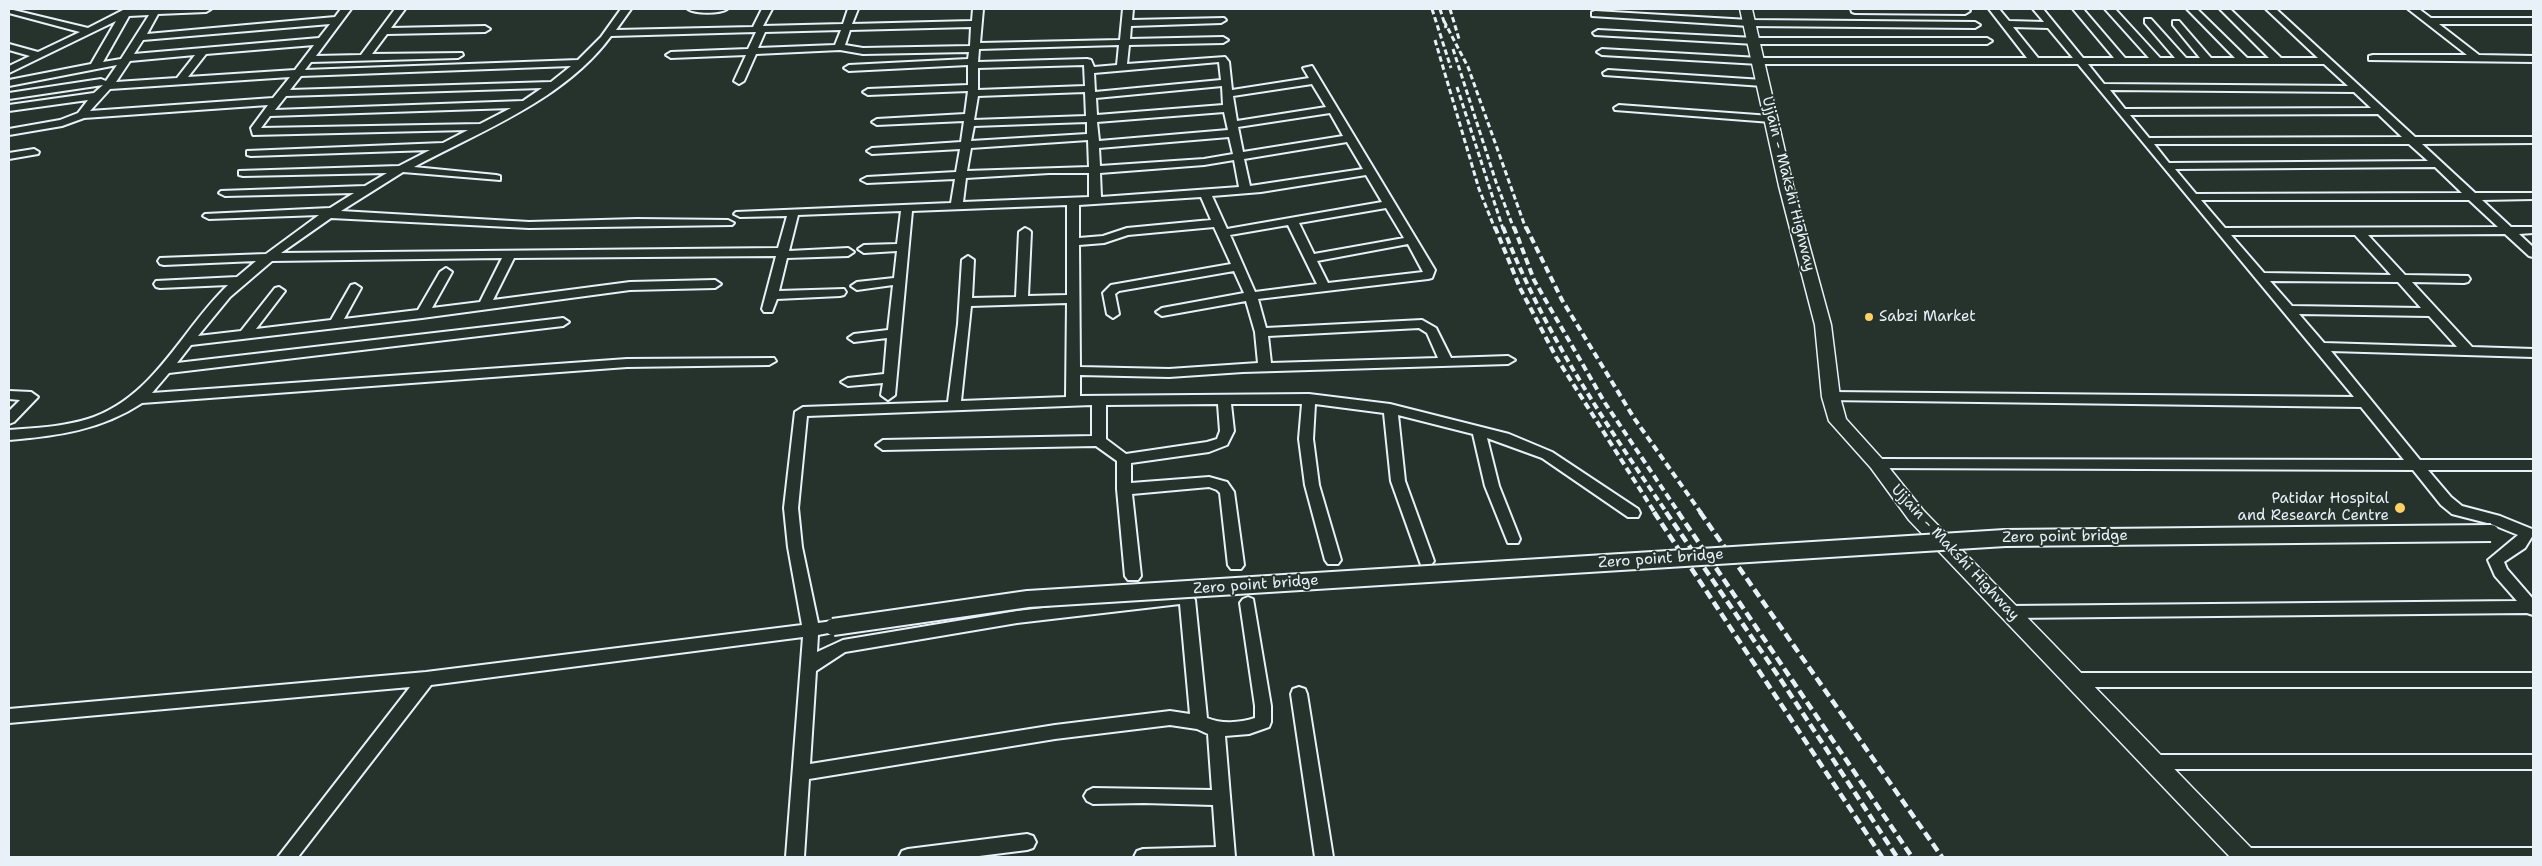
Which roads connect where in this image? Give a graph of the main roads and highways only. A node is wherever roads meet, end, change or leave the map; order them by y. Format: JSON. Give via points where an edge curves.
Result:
{"nodes":[{"id":1,"x":1748,"y":16,"type":"edge"},
{"id":2,"x":2244,"y":857,"type":"edge"}],
"edges":[{"from":1,"to":2,"type":"main road","name":"Ujjain - Makshi Highway","via":[[1786,186],[1823,324],[1831,397],[1838,421],[1916,515]]}]}
